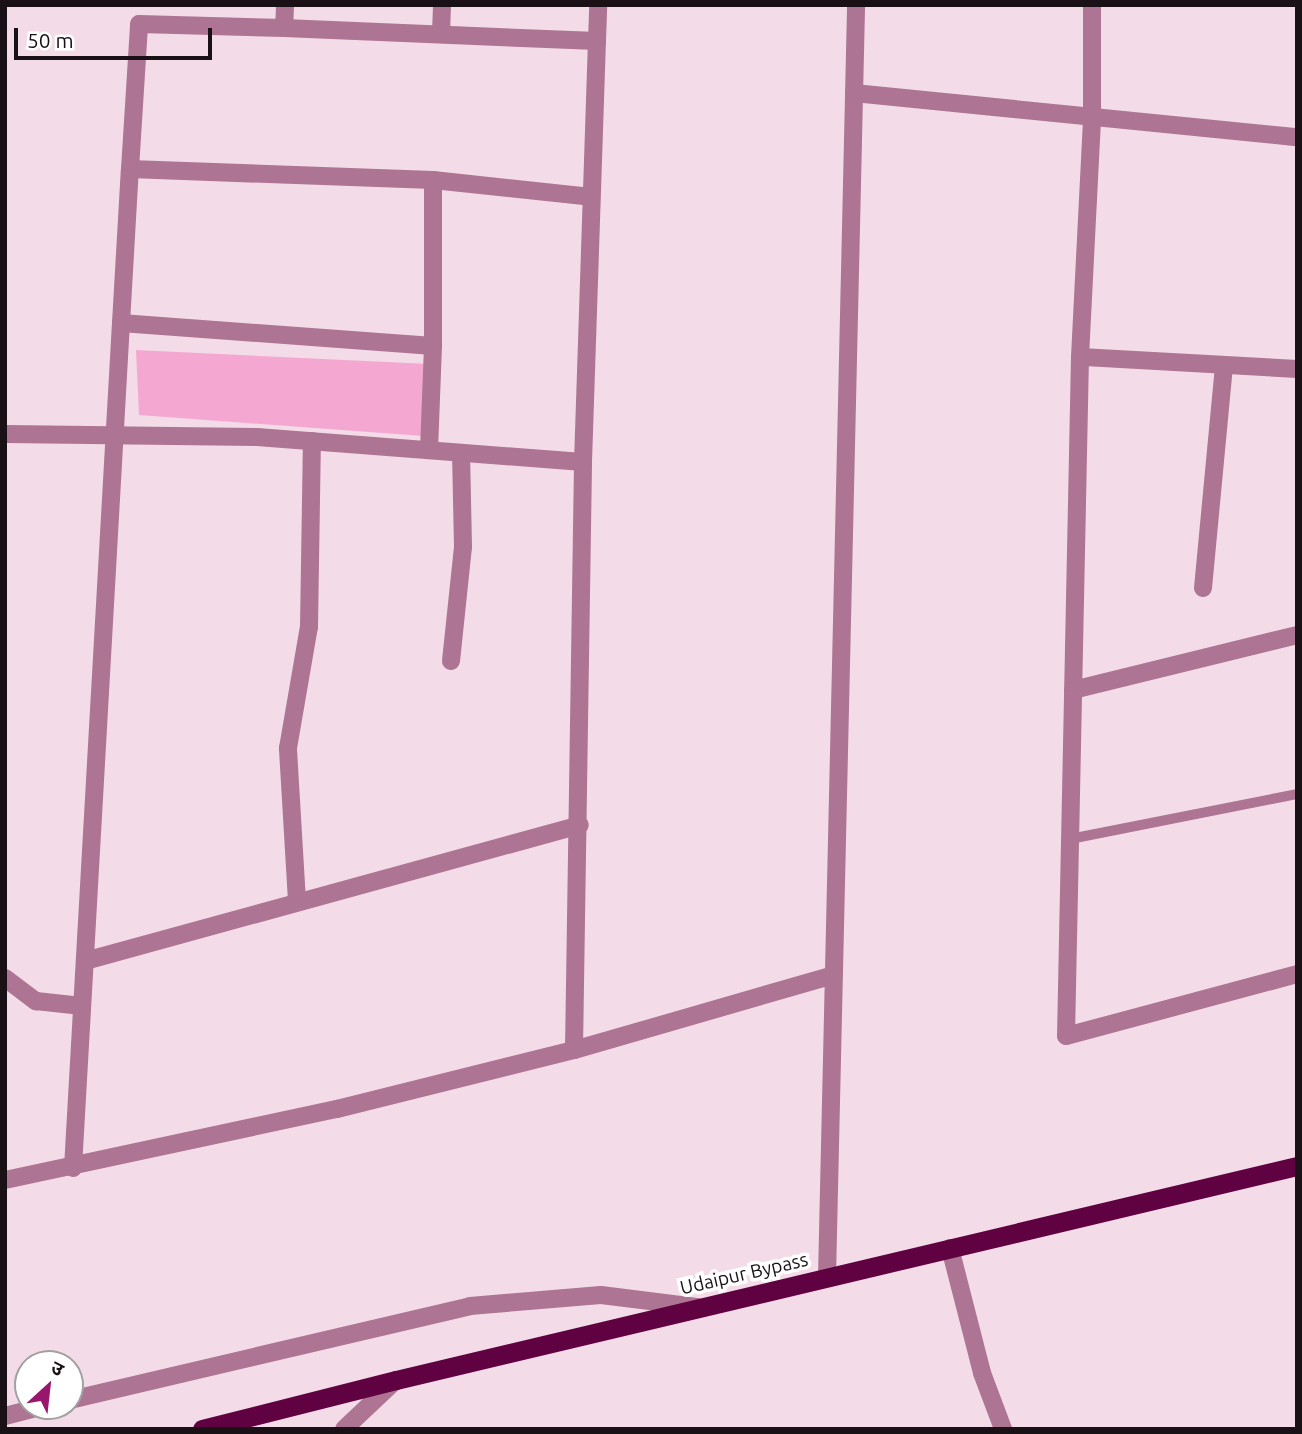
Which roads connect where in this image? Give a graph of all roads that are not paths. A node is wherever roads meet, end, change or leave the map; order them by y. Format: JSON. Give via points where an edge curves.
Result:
{"nodes":[{"id":1,"x":285,"y":5,"type":"edge"},
{"id":2,"x":442,"y":5,"type":"edge"},
{"id":3,"x":598,"y":5,"type":"edge"},
{"id":4,"x":856,"y":5,"type":"edge"},
{"id":5,"x":1092,"y":5,"type":"edge"},
{"id":6,"x":284,"y":28,"type":"junction"},
{"id":7,"x":441,"y":34,"type":"junction"},
{"id":8,"x":597,"y":41,"type":"junction"},
{"id":9,"x":854,"y":93,"type":"junction"},
{"id":10,"x":1091,"y":117,"type":"junction"},
{"id":11,"x":1297,"y":137,"type":"edge"},
{"id":12,"x":130,"y":169,"type":"junction"},
{"id":13,"x":433,"y":180,"type":"junction"},
{"id":14,"x":591,"y":197,"type":"junction"},
{"id":15,"x":121,"y":323,"type":"junction"},
{"id":16,"x":433,"y":345,"type":"junction"},
{"id":17,"x":1080,"y":357,"type":"junction"},
{"id":18,"x":1224,"y":365,"type":"junction"},
{"id":19,"x":1297,"y":369,"type":"edge"},
{"id":20,"x":5,"y":434,"type":"edge"},
{"id":21,"x":115,"y":435,"type":"junction"},
{"id":22,"x":313,"y":441,"type":"junction"},
{"id":23,"x":429,"y":450,"type":"junction"},
{"id":24,"x":461,"y":453,"type":"junction"},
{"id":25,"x":583,"y":462,"type":"junction"},
{"id":26,"x":1203,"y":588,"type":"dead end"},
{"id":27,"x":1297,"y":635,"type":"edge"},
{"id":28,"x":451,"y":661,"type":"dead end"},
{"id":29,"x":1073,"y":690,"type":"junction"},
{"id":30,"x":1297,"y":793,"type":"edge"},
{"id":31,"x":580,"y":825,"type":"junction"},
{"id":32,"x":1070,"y":839,"type":"junction"},
{"id":33,"x":297,"y":901,"type":"junction"},
{"id":34,"x":85,"y":961,"type":"junction"},
{"id":35,"x":1297,"y":974,"type":"edge"},
{"id":36,"x":833,"y":975,"type":"junction"},
{"id":37,"x":5,"y":978,"type":"edge"},
{"id":38,"x":82,"y":1006,"type":"junction"},
{"id":39,"x":574,"y":1050,"type":"junction"},
{"id":40,"x":1297,"y":1166,"type":"edge"},
{"id":41,"x":73,"y":1168,"type":"junction"},
{"id":42,"x":5,"y":1180,"type":"edge"},
{"id":43,"x":950,"y":1248,"type":"junction"},
{"id":44,"x":827,"y":1278,"type":"junction"},
{"id":45,"x":701,"y":1307,"type":"junction"},
{"id":46,"x":396,"y":1380,"type":"junction"},
{"id":47,"x":84,"y":1396,"type":"edge"},
{"id":48,"x":202,"y":1429,"type":"edge"},
{"id":49,"x":344,"y":1429,"type":"edge"},
{"id":50,"x":1003,"y":1429,"type":"edge"}],
"edges":[{"from":1,"to":6,"type":"street"},
{"from":2,"to":7,"type":"street"},
{"from":3,"to":8,"type":"street"},
{"from":4,"to":9,"type":"street"},
{"from":5,"to":10,"type":"street"},
{"from":6,"to":7,"type":"street"},
{"from":6,"to":12,"type":"street","via":[[139,24]]},
{"from":7,"to":8,"type":"street"},
{"from":8,"to":14,"type":"street"},
{"from":9,"to":10,"type":"street"},
{"from":9,"to":36,"type":"street"},
{"from":10,"to":11,"type":"street"},
{"from":10,"to":17,"type":"street"},
{"from":12,"to":13,"type":"street"},
{"from":12,"to":15,"type":"street"},
{"from":13,"to":14,"type":"street"},
{"from":13,"to":16,"type":"street"},
{"from":14,"to":25,"type":"street"},
{"from":15,"to":16,"type":"street"},
{"from":15,"to":21,"type":"street"},
{"from":16,"to":23,"type":"street"},
{"from":17,"to":18,"type":"street"},
{"from":17,"to":29,"type":"street"},
{"from":18,"to":19,"type":"street"},
{"from":18,"to":26,"type":"street"},
{"from":20,"to":21,"type":"street"},
{"from":21,"to":22,"type":"street"},
{"from":21,"to":34,"type":"street"},
{"from":22,"to":23,"type":"street"},
{"from":22,"to":33,"type":"street","via":[[309,627],[288,748]]},
{"from":23,"to":24,"type":"street"},
{"from":24,"to":25,"type":"street"},
{"from":24,"to":28,"type":"street","via":[[463,547]]},
{"from":25,"to":31,"type":"street"},
{"from":27,"to":29,"type":"street"},
{"from":29,"to":32,"type":"street"},
{"from":30,"to":32,"type":"lane"},
{"from":31,"to":33,"type":"street"},
{"from":31,"to":39,"type":"street"},
{"from":32,"to":35,"type":"street","via":[[1066,1035]]},
{"from":33,"to":34,"type":"street"},
{"from":34,"to":38,"type":"street"},
{"from":36,"to":39,"type":"street"},
{"from":36,"to":44,"type":"street"},
{"from":37,"to":38,"type":"street","via":[[36,1001]]},
{"from":38,"to":41,"type":"street"},
{"from":39,"to":41,"type":"street"},
{"from":40,"to":43,"type":"highway","name":"Udaipur Bypass"},
{"from":41,"to":42,"type":"street"},
{"from":43,"to":44,"type":"highway","name":"Udaipur Bypass"},
{"from":43,"to":50,"type":"street","via":[[982,1373]]},
{"from":44,"to":45,"type":"highway","name":"Udaipur Bypass"},
{"from":45,"to":46,"type":"highway","name":"Udaipur Bypass"},
{"from":45,"to":47,"type":"street","via":[[601,1295],[470,1306]]},
{"from":46,"to":48,"type":"highway","name":"Udaipur Bypass"},
{"from":46,"to":49,"type":"street"}]}
